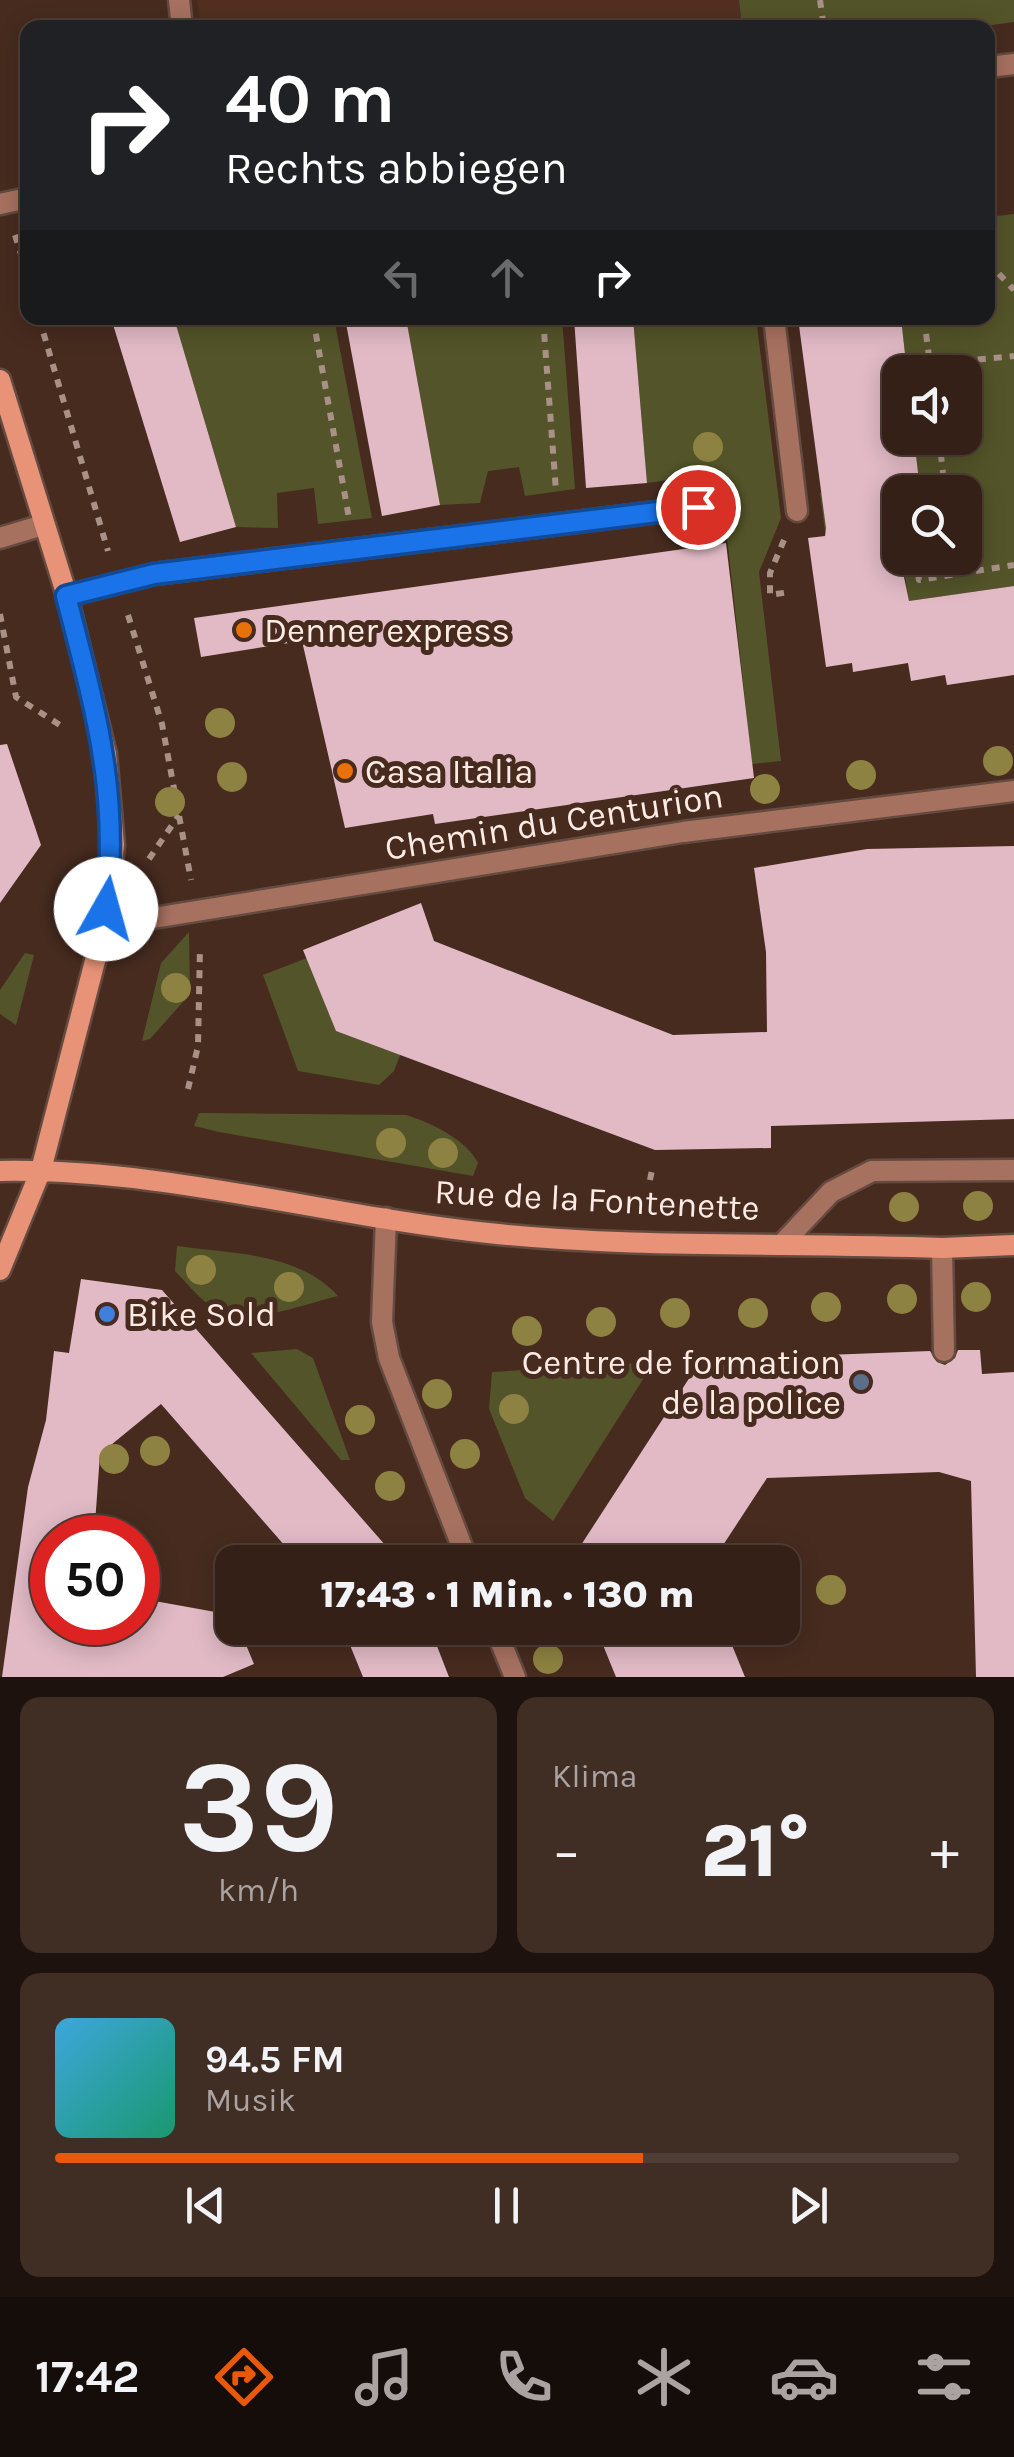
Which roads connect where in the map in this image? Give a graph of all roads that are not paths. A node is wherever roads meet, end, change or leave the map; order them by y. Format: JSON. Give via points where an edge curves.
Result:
{"nodes":[{"id":1,"x":775,"y":325,"type":"edge"},
{"id":2,"x":0,"y":380,"type":"edge"},
{"id":3,"x":698,"y":507,"type":"dead end"},
{"id":4,"x":797,"y":512,"type":"road end"},
{"id":5,"x":43,"y":525,"type":"junction"},
{"id":6,"x":0,"y":538,"type":"edge"},
{"id":7,"x":66,"y":596,"type":"junction"},
{"id":8,"x":1014,"y":792,"type":"edge"},
{"id":9,"x":104,"y":926,"type":"junction"},
{"id":10,"x":41,"y":1170,"type":"junction"},
{"id":11,"x":1014,"y":1170,"type":"edge"},
{"id":12,"x":0,"y":1171,"type":"edge"},
{"id":13,"x":386,"y":1218,"type":"junction"},
{"id":14,"x":784,"y":1242,"type":"junction"},
{"id":15,"x":1014,"y":1245,"type":"edge"},
{"id":16,"x":942,"y":1248,"type":"junction"},
{"id":17,"x":0,"y":1270,"type":"edge"},
{"id":18,"x":944,"y":1351,"type":"dead end"},
{"id":19,"x":461,"y":1545,"type":"edge"},
{"id":20,"x":502,"y":1645,"type":"edge"},
{"id":21,"x":515,"y":1677,"type":"edge"}],
"edges":[{"from":1,"to":4,"type":"street"},
{"from":2,"to":5,"type":"main road"},
{"from":3,"to":7,"type":"street","via":[[133,577]]},
{"from":5,"to":6,"type":"street"},
{"from":5,"to":7,"type":"main road"},
{"from":7,"to":9,"type":"main road","via":[[106,754],[114,845]]},
{"from":8,"to":9,"type":"street","name":"Chemin du Centurion","via":[[683,832]]},
{"from":9,"to":10,"type":"main road"},
{"from":10,"to":12,"type":"main road","name":"Rue de la Fontenette"},
{"from":10,"to":13,"type":"main road","name":"Rue de la Fontenette"},
{"from":10,"to":17,"type":"main road"},
{"from":11,"to":14,"type":"street","via":[[872,1171],[831,1192]]},
{"from":13,"to":14,"type":"main road","name":"Rue de la Fontenette","via":[[546,1237]]},
{"from":13,"to":19,"type":"street","via":[[382,1322],[389,1358]]},
{"from":14,"to":16,"type":"main road","name":"Rue de la Fontenette"},
{"from":15,"to":16,"type":"main road","name":"Rue de la Fontenette"},
{"from":16,"to":18,"type":"street"},
{"from":20,"to":21,"type":"street"}]}
